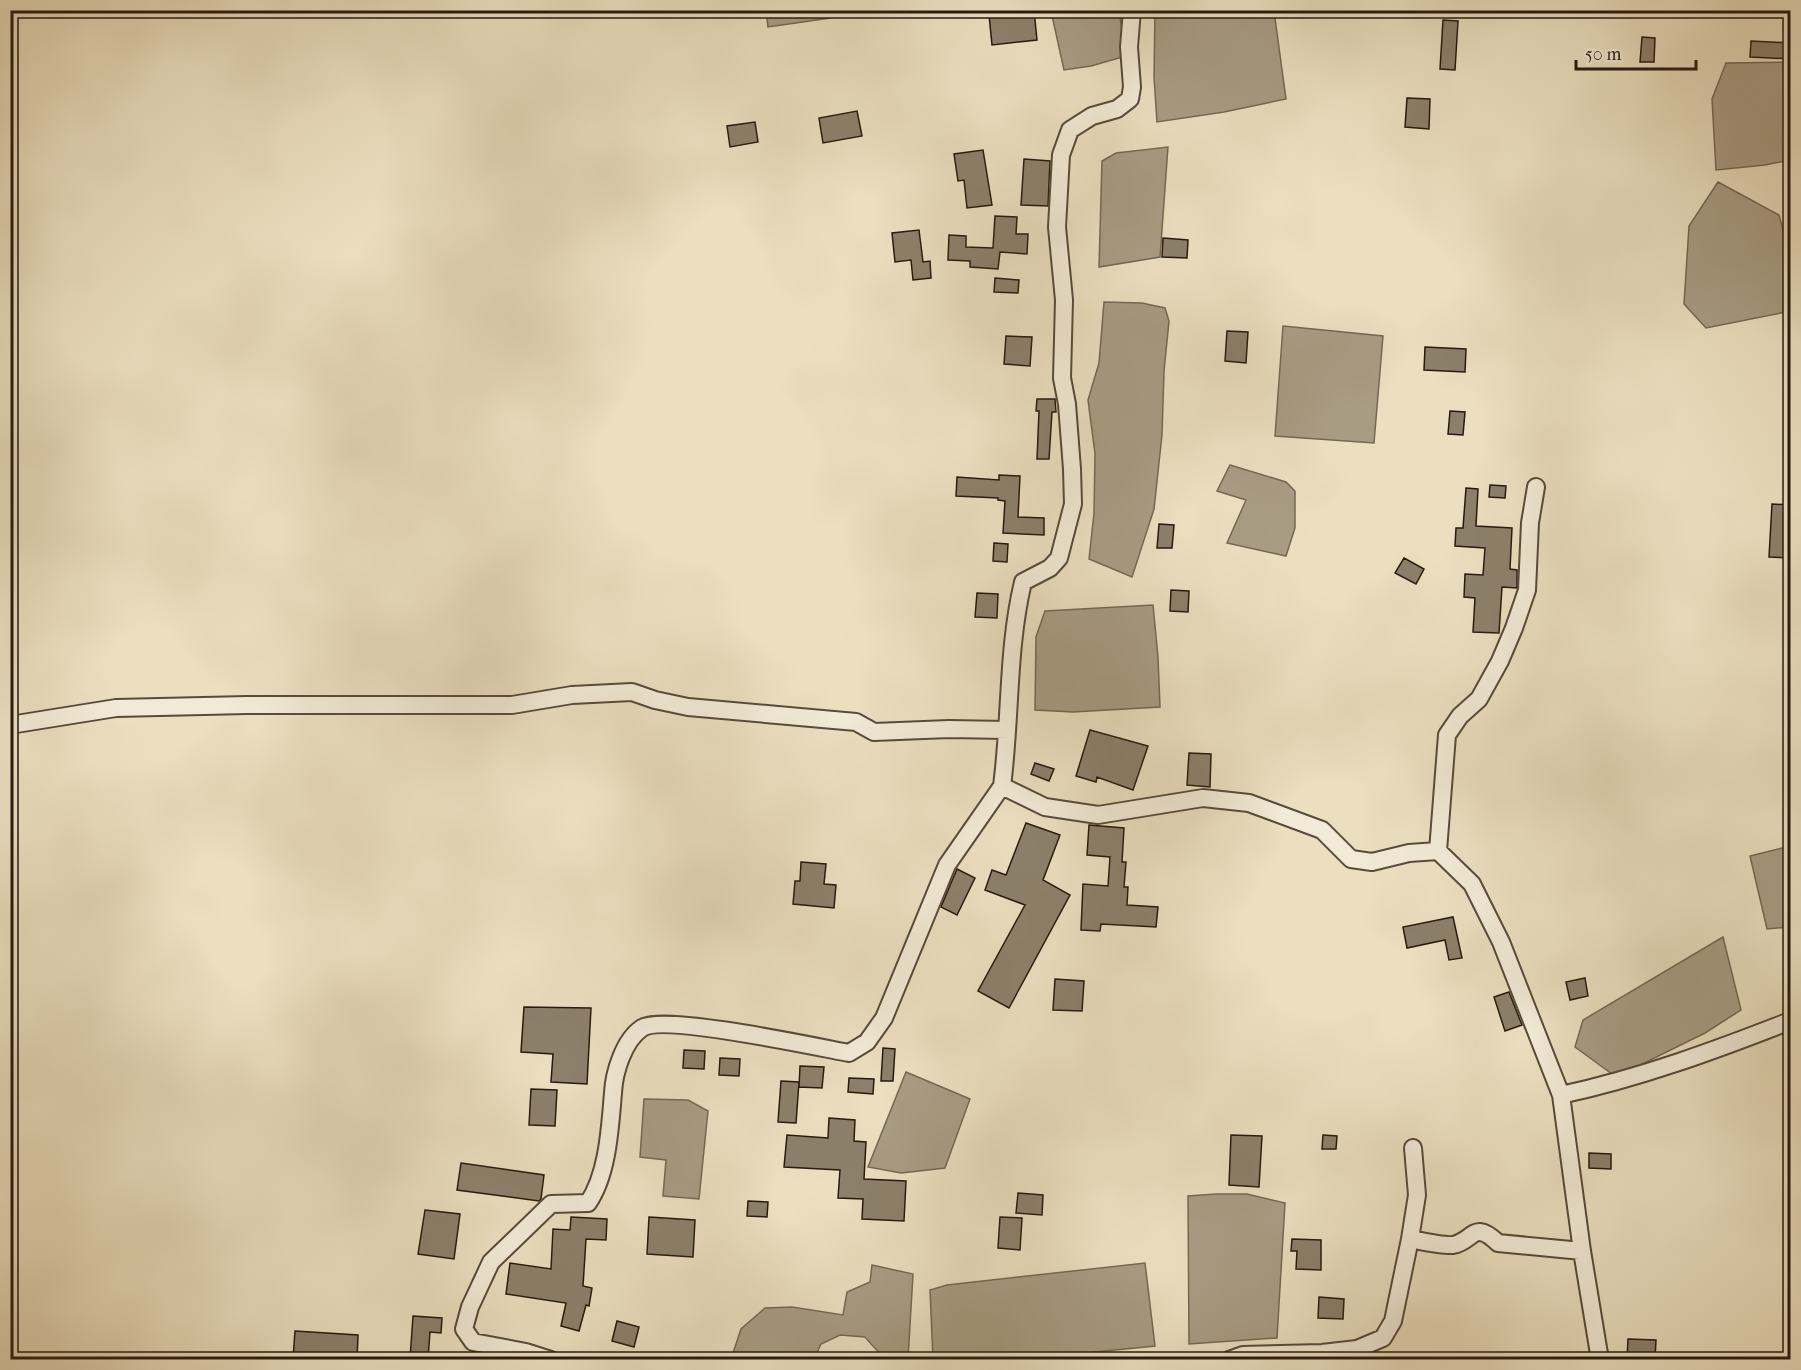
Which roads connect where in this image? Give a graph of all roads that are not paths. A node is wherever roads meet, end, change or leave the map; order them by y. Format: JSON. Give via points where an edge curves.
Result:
{"nodes":[{"id":1,"x":1132,"y":10,"type":"edge"},
{"id":2,"x":1536,"y":487,"type":"dead end"},
{"id":3,"x":10,"y":725,"type":"edge"},
{"id":4,"x":1007,"y":730,"type":"junction"},
{"id":5,"x":1002,"y":786,"type":"junction"},
{"id":6,"x":1438,"y":851,"type":"junction"},
{"id":7,"x":1791,"y":1021,"type":"edge"},
{"id":8,"x":1561,"y":1095,"type":"junction"},
{"id":9,"x":1413,"y":1148,"type":"dead end"},
{"id":10,"x":1410,"y":1239,"type":"junction"},
{"id":11,"x":1582,"y":1251,"type":"junction"},
{"id":12,"x":551,"y":1359,"type":"edge"},
{"id":13,"x":1229,"y":1359,"type":"edge"},
{"id":14,"x":1600,"y":1359,"type":"edge"}],
"edges":[{"from":1,"to":4,"type":"street","via":[[1131,99],[1070,130],[1060,155],[1062,378],[1073,504],[1059,558],[1050,568],[1023,582],[1017,607]]},
{"from":2,"to":6,"type":"street","via":[[1527,590],[1514,628],[1479,699],[1447,735]]},
{"from":3,"to":4,"type":"street","via":[[116,708],[512,705],[572,695],[632,692],[688,707],[856,722],[874,732]]},
{"from":4,"to":5,"type":"street"},
{"from":5,"to":6,"type":"street","via":[[1045,807],[1098,815],[1203,798],[1249,803],[1322,830],[1352,859],[1372,862]]},
{"from":5,"to":12,"type":"street","via":[[947,865],[884,1018],[867,1042],[849,1053],[726,1030],[656,1023],[642,1028],[627,1046],[614,1075],[610,1131],[598,1189],[588,1203],[551,1204],[491,1262],[464,1329],[473,1342]]},
{"from":6,"to":8,"type":"street","via":[[1472,884],[1501,942]]},
{"from":7,"to":8,"type":"street","via":[[1609,1084]]},
{"from":8,"to":11,"type":"street"},
{"from":9,"to":10,"type":"street","via":[[1417,1195]]},
{"from":10,"to":11,"type":"street","via":[[1452,1245],[1477,1232],[1489,1234],[1498,1243]]},
{"from":10,"to":13,"type":"street","via":[[1393,1321],[1383,1338],[1357,1349]]},
{"from":11,"to":14,"type":"street"}]}
